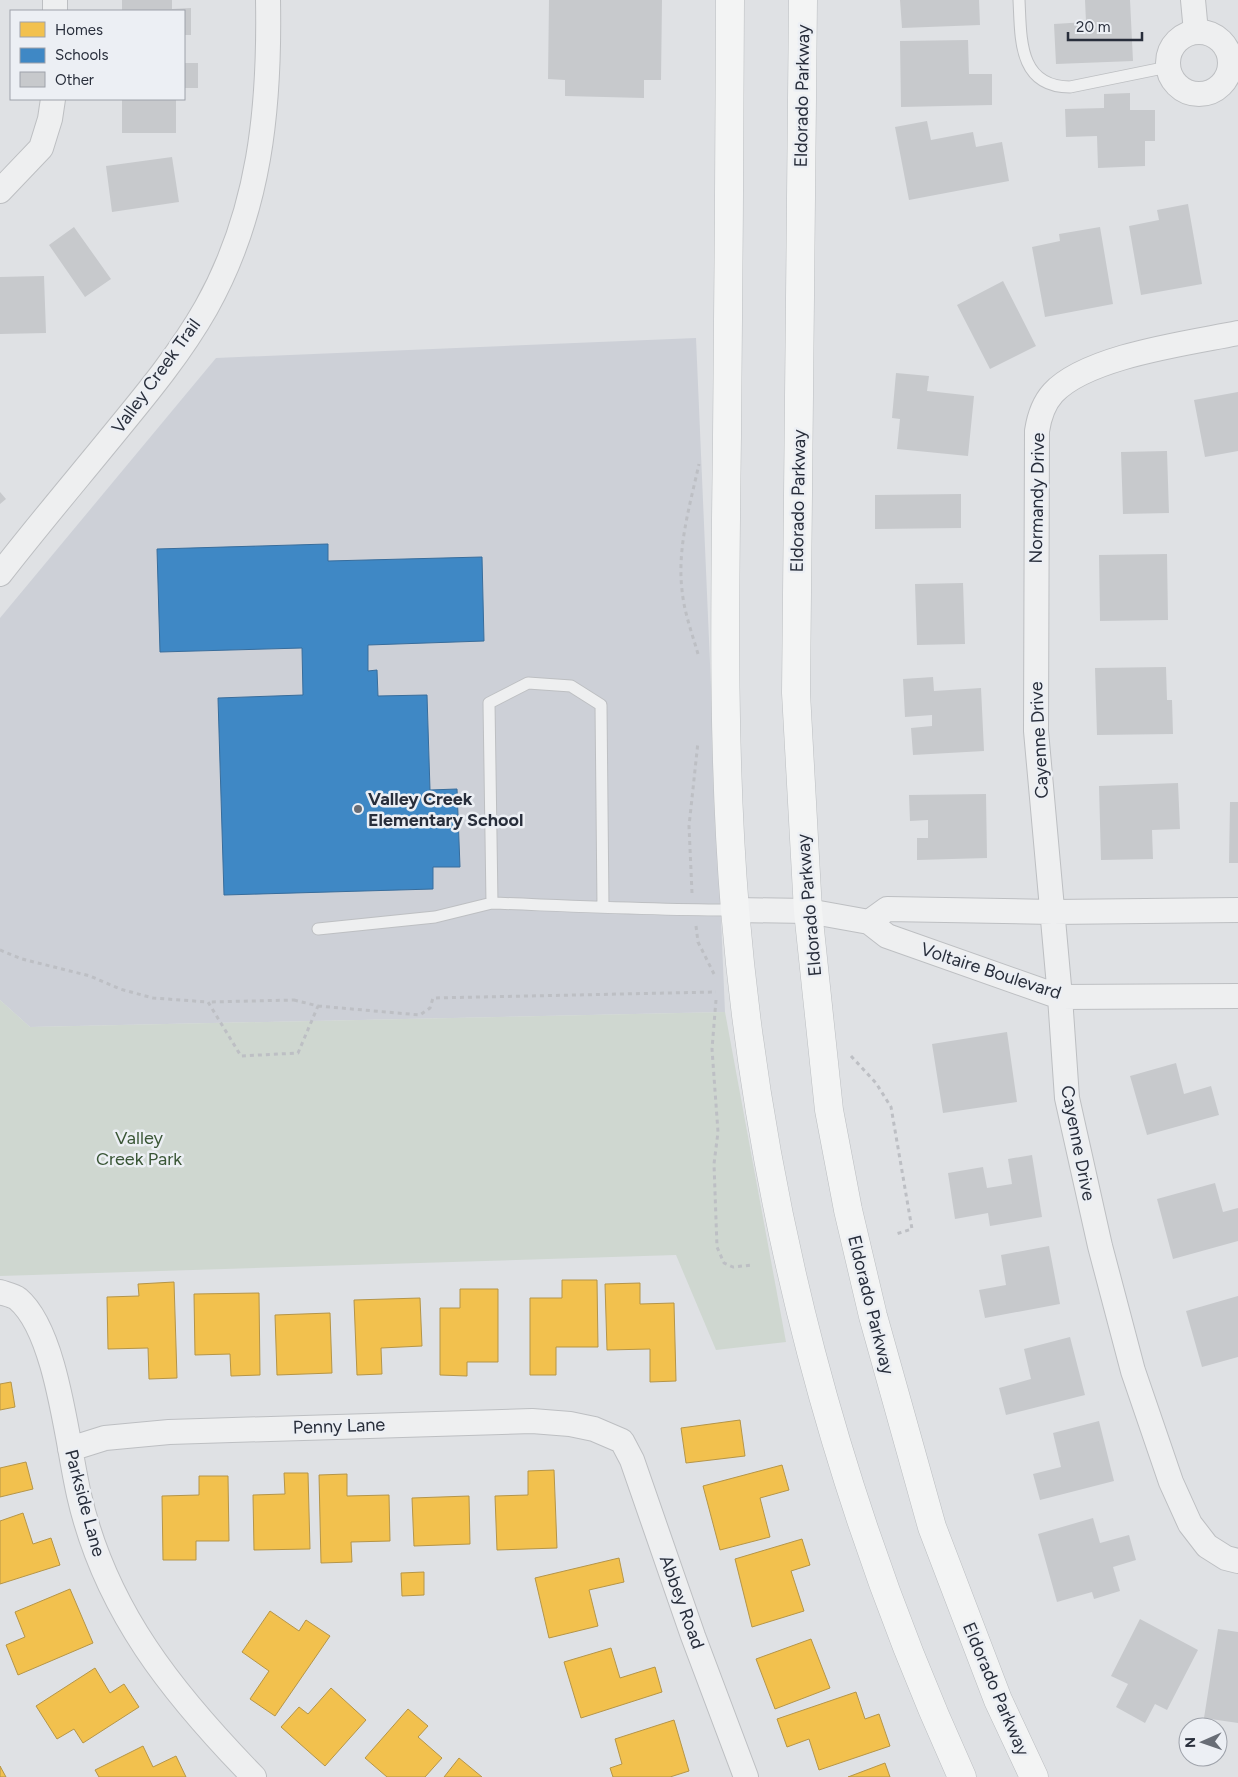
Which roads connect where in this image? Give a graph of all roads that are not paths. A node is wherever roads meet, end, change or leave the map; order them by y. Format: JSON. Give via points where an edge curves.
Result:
{"nodes":[{"id":1,"x":268,"y":0,"type":"edge"},
{"id":2,"x":730,"y":0,"type":"edge"},
{"id":3,"x":803,"y":0,"type":"edge"},
{"id":4,"x":1020,"y":0,"type":"edge"},
{"id":5,"x":1193,"y":0,"type":"edge"},
{"id":6,"x":1196,"y":32,"type":"junction"},
{"id":7,"x":1168,"y":67,"type":"junction"},
{"id":8,"x":53,"y":100,"type":"edge"},
{"id":9,"x":0,"y":190,"type":"edge"},
{"id":10,"x":1238,"y":333,"type":"edge"},
{"id":11,"x":0,"y":574,"type":"edge"},
{"id":12,"x":1036,"y":624,"type":"joint"},
{"id":13,"x":492,"y":903,"type":"junction"},
{"id":14,"x":603,"y":907,"type":"junction"},
{"id":15,"x":735,"y":910,"type":"junction"},
{"id":16,"x":1238,"y":910,"type":"edge"},
{"id":17,"x":808,"y":911,"type":"junction"},
{"id":18,"x":1052,"y":912,"type":"junction"},
{"id":19,"x":869,"y":922,"type":"junction"},
{"id":20,"x":318,"y":929,"type":"dead end"},
{"id":21,"x":1238,"y":996,"type":"edge"},
{"id":22,"x":1060,"y":997,"type":"junction"},
{"id":23,"x":0,"y":1292,"type":"edge"},
{"id":24,"x":608,"y":1436,"type":"joint"},
{"id":25,"x":70,"y":1449,"type":"junction"},
{"id":26,"x":1238,"y":1561,"type":"edge"},
{"id":27,"x":254,"y":1777,"type":"edge"},
{"id":28,"x":746,"y":1777,"type":"edge"},
{"id":29,"x":962,"y":1777,"type":"edge"},
{"id":30,"x":1034,"y":1777,"type":"edge"}],
"edges":[{"from":1,"to":11,"type":"street","name":"Valley Creek Trail","via":[[268,74],[263,136],[250,195],[225,268],[195,326],[160,377]]},
{"from":2,"to":15,"type":"main road","via":[[724,691]]},
{"from":3,"to":17,"type":"main road","name":"Eldorado Parkway","via":[[796,658]]},
{"from":4,"to":7,"type":"lane","via":[[1023,52],[1031,69],[1045,82],[1070,87]]},
{"from":5,"to":6,"type":"street"},
{"from":6,"to":7,"type":"street","via":[[1174,44],[1169,53]]},
{"from":6,"to":7,"type":"street","via":[[1212,35],[1226,49],[1230,64],[1223,84],[1204,94],[1188,93],[1175,84]]},
{"from":8,"to":9,"type":"street","via":[[41,148]]},
{"from":10,"to":12,"type":"street","name":"Normandy Drive","via":[[1148,352],[1098,367],[1066,381],[1052,394],[1040,413],[1037,431]]},
{"from":12,"to":18,"type":"street","name":"Cayenne Drive","via":[[1036,731]]},
{"from":13,"to":14,"type":"lane"},
{"from":13,"to":14,"type":"lane","via":[[488,704],[528,683],[571,686],[601,705]]},
{"from":13,"to":20,"type":"lane","via":[[435,917]]},
{"from":14,"to":15,"type":"lane"},
{"from":15,"to":17,"type":"street","name":"Voltaire Boulevard"},
{"from":15,"to":29,"type":"main road","via":[[760,1108],[787,1248],[813,1358],[842,1465],[884,1589]]},
{"from":16,"to":18,"type":"street"},
{"from":17,"to":19,"type":"street","name":"Voltaire Boulevard"},
{"from":17,"to":30,"type":"main road","name":"Eldorado Parkway","via":[[829,1110],[872,1316],[932,1527],[998,1700]]},
{"from":18,"to":19,"type":"street","via":[[887,909]]},
{"from":18,"to":22,"type":"street","name":"Cayenne Drive"},
{"from":19,"to":22,"type":"street","name":"Voltaire Boulevard","via":[[887,936]]},
{"from":21,"to":22,"type":"street","name":"Voltaire Boulevard"},
{"from":22,"to":26,"type":"street","name":"Cayenne Drive","via":[[1067,1098],[1100,1246],[1133,1371],[1171,1482],[1190,1524],[1207,1546],[1226,1558]]},
{"from":23,"to":25,"type":"street","name":"Parkside Lane","via":[[17,1297],[38,1324],[50,1356]]},
{"from":24,"to":25,"type":"street","name":"Penny Lane","via":[[570,1424],[532,1421],[169,1432],[106,1438]]},
{"from":24,"to":28,"type":"street","name":"Abbey Road","via":[[622,1441],[632,1460]]},
{"from":25,"to":27,"type":"street","name":"Parkside Lane","via":[[94,1550],[115,1598],[150,1655],[196,1714]]}]}
